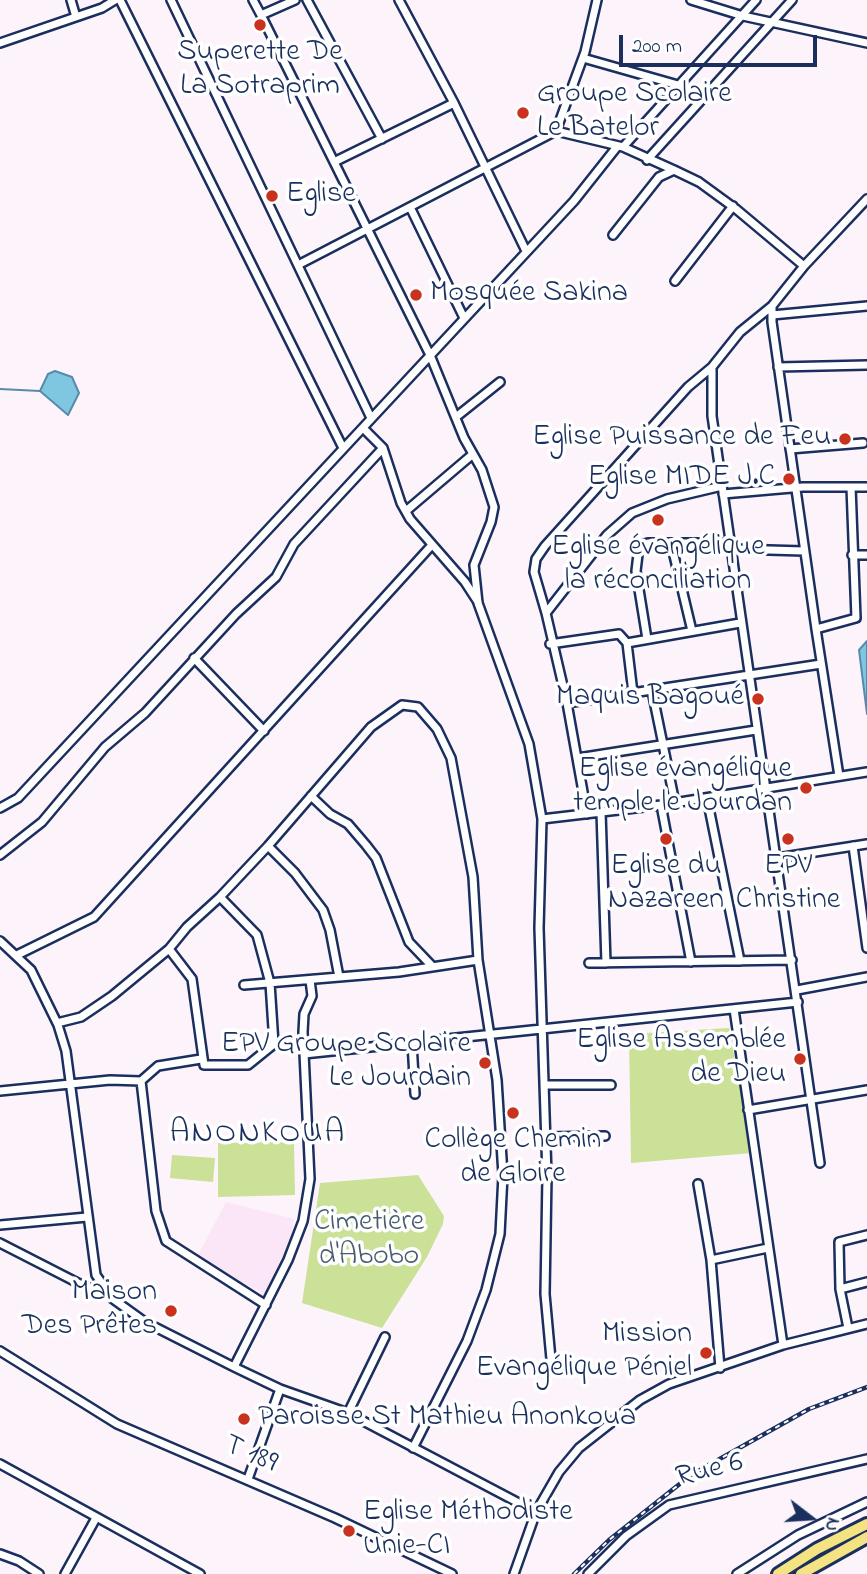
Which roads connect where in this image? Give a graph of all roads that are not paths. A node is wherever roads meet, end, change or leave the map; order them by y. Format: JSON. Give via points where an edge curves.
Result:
{"nodes":[{"id":1,"x":71,"y":0,"type":"edge"},
{"id":2,"x":117,"y":0,"type":"edge"},
{"id":3,"x":171,"y":0,"type":"edge"},
{"id":4,"x":253,"y":0,"type":"edge"},
{"id":5,"x":295,"y":0,"type":"edge"},
{"id":6,"x":307,"y":0,"type":"edge"},
{"id":7,"x":399,"y":0,"type":"edge"},
{"id":8,"x":597,"y":0,"type":"edge"},
{"id":9,"x":691,"y":0,"type":"edge"},
{"id":10,"x":757,"y":0,"type":"edge"},
{"id":11,"x":792,"y":0,"type":"edge"},
{"id":12,"x":261,"y":15,"type":"junction"},
{"id":13,"x":743,"y":16,"type":"junction"},
{"id":14,"x":76,"y":18,"type":"junction"},
{"id":15,"x":772,"y":22,"type":"junction"},
{"id":16,"x":0,"y":43,"type":"edge"},
{"id":17,"x":867,"y":43,"type":"edge"},
{"id":18,"x":583,"y":58,"type":"junction"},
{"id":19,"x":678,"y":85,"type":"junction"},
{"id":20,"x":454,"y":103,"type":"junction"},
{"id":21,"x":556,"y":131,"type":"junction"},
{"id":22,"x":382,"y":139,"type":"junction"},
{"id":23,"x":619,"y":148,"type":"junction"},
{"id":24,"x":647,"y":160,"type":"junction"},
{"id":25,"x":334,"y":162,"type":"junction"},
{"id":26,"x":485,"y":168,"type":"junction"},
{"id":27,"x":674,"y":170,"type":"junction"},
{"id":28,"x":867,"y":199,"type":"edge"},
{"id":29,"x":410,"y":206,"type":"junction"},
{"id":30,"x":733,"y":206,"type":"junction"},
{"id":31,"x":368,"y":229,"type":"junction"},
{"id":32,"x":613,"y":235,"type":"dead end"},
{"id":33,"x":526,"y":251,"type":"junction"},
{"id":34,"x":298,"y":265,"type":"junction"},
{"id":35,"x":804,"y":266,"type":"junction"},
{"id":36,"x":674,"y":281,"type":"dead end"},
{"id":37,"x":772,"y":306,"type":"junction"},
{"id":38,"x":867,"y":306,"type":"edge"},
{"id":39,"x":772,"y":315,"type":"junction"},
{"id":40,"x":464,"y":318,"type":"junction"},
{"id":41,"x":430,"y":355,"type":"junction"},
{"id":42,"x":867,"y":365,"type":"edge"},
{"id":43,"x":712,"y":367,"type":"junction"},
{"id":44,"x":778,"y":367,"type":"junction"},
{"id":45,"x":500,"y":382,"type":"dead end"},
{"id":46,"x":456,"y":417,"type":"junction"},
{"id":47,"x":371,"y":418,"type":"junction"},
{"id":48,"x":363,"y":428,"type":"junction"},
{"id":49,"x":863,"y":443,"type":"dead end"},
{"id":50,"x":343,"y":448,"type":"junction"},
{"id":51,"x":383,"y":448,"type":"junction"},
{"id":52,"x":790,"y":449,"type":"junction"},
{"id":53,"x":473,"y":454,"type":"junction"},
{"id":54,"x":796,"y":487,"type":"junction"},
{"id":55,"x":851,"y":487,"type":"junction"},
{"id":56,"x":867,"y":487,"type":"edge"},
{"id":57,"x":722,"y":490,"type":"junction"},
{"id":58,"x":406,"y":511,"type":"junction"},
{"id":59,"x":671,"y":543,"type":"junction"},
{"id":60,"x":431,"y":546,"type":"junction"},
{"id":61,"x":733,"y":546,"type":"junction"},
{"id":62,"x":804,"y":551,"type":"junction"},
{"id":63,"x":852,"y":555,"type":"junction"},
{"id":64,"x":867,"y":555,"type":"edge"},
{"id":65,"x":478,"y":603,"type":"junction"},
{"id":66,"x":546,"y":613,"type":"junction"},
{"id":67,"x":740,"y":623,"type":"junction"},
{"id":68,"x":816,"y":629,"type":"junction"},
{"id":69,"x":692,"y":631,"type":"junction"},
{"id":70,"x":647,"y":639,"type":"junction"},
{"id":71,"x":627,"y":643,"type":"junction"},
{"id":72,"x":550,"y":644,"type":"junction"},
{"id":73,"x":194,"y":658,"type":"junction"},
{"id":74,"x":821,"y":664,"type":"junction"},
{"id":75,"x":748,"y":677,"type":"junction"},
{"id":76,"x":652,"y":691,"type":"junction"},
{"id":77,"x":633,"y":694,"type":"junction"},
{"id":78,"x":567,"y":703,"type":"junction"},
{"id":79,"x":756,"y":730,"type":"junction"},
{"id":80,"x":264,"y":731,"type":"junction"},
{"id":81,"x":663,"y":744,"type":"junction"},
{"id":82,"x":578,"y":758,"type":"junction"},
{"id":83,"x":867,"y":772,"type":"edge"},
{"id":84,"x":839,"y":776,"type":"junction"},
{"id":85,"x":766,"y":789,"type":"junction"},
{"id":86,"x":312,"y":796,"type":"junction"},
{"id":87,"x":707,"y":798,"type":"junction"},
{"id":88,"x":675,"y":803,"type":"junction"},
{"id":89,"x":661,"y":805,"type":"junction"},
{"id":90,"x":0,"y":808,"type":"edge"},
{"id":91,"x":601,"y":812,"type":"junction"},
{"id":92,"x":587,"y":814,"type":"junction"},
{"id":93,"x":542,"y":819,"type":"junction"},
{"id":94,"x":867,"y":844,"type":"edge"},
{"id":95,"x":268,"y":846,"type":"junction"},
{"id":96,"x":853,"y":846,"type":"junction"},
{"id":97,"x":0,"y":855,"type":"edge"},
{"id":98,"x":777,"y":858,"type":"junction"},
{"id":99,"x":219,"y":897,"type":"junction"},
{"id":100,"x":0,"y":941,"type":"edge"},
{"id":101,"x":867,"y":948,"type":"edge"},
{"id":102,"x":169,"y":949,"type":"junction"},
{"id":103,"x":17,"y":955,"type":"junction"},
{"id":104,"x":478,"y":960,"type":"junction"},
{"id":105,"x":792,"y":960,"type":"junction"},
{"id":106,"x":740,"y":961,"type":"junction"},
{"id":107,"x":691,"y":962,"type":"junction"},
{"id":108,"x":589,"y":963,"type":"dead end"},
{"id":109,"x":606,"y":963,"type":"junction"},
{"id":110,"x":431,"y":965,"type":"junction"},
{"id":111,"x":339,"y":977,"type":"junction"},
{"id":112,"x":867,"y":977,"type":"edge"},
{"id":113,"x":310,"y":980,"type":"junction"},
{"id":114,"x":270,"y":983,"type":"junction"},
{"id":115,"x":243,"y":985,"type":"dead end"},
{"id":116,"x":797,"y":990,"type":"junction"},
{"id":117,"x":798,"y":1002,"type":"junction"},
{"id":118,"x":734,"y":1009,"type":"junction"},
{"id":119,"x":57,"y":1023,"type":"junction"},
{"id":120,"x":544,"y":1029,"type":"junction"},
{"id":121,"x":489,"y":1035,"type":"junction"},
{"id":122,"x":412,"y":1043,"type":"junction"},
{"id":123,"x":274,"y":1045,"type":"junction"},
{"id":124,"x":304,"y":1051,"type":"junction"},
{"id":125,"x":201,"y":1059,"type":"junction"},
{"id":126,"x":141,"y":1081,"type":"junction"},
{"id":127,"x":72,"y":1084,"type":"junction"},
{"id":128,"x":545,"y":1085,"type":"junction"},
{"id":129,"x":611,"y":1085,"type":"dead end"},
{"id":130,"x":867,"y":1090,"type":"edge"},
{"id":131,"x":0,"y":1091,"type":"edge"},
{"id":132,"x":415,"y":1094,"type":"dead end"},
{"id":133,"x":810,"y":1100,"type":"junction"},
{"id":134,"x":748,"y":1110,"type":"junction"},
{"id":135,"x":605,"y":1136,"type":"dead end"},
{"id":136,"x":547,"y":1137,"type":"junction"},
{"id":137,"x":820,"y":1163,"type":"dead end"},
{"id":138,"x":698,"y":1184,"type":"dead end"},
{"id":139,"x":87,"y":1217,"type":"junction"},
{"id":140,"x":0,"y":1225,"type":"edge"},
{"id":141,"x":867,"y":1235,"type":"edge"},
{"id":142,"x":0,"y":1243,"type":"edge"},
{"id":143,"x":768,"y":1248,"type":"junction"},
{"id":144,"x":711,"y":1260,"type":"junction"},
{"id":145,"x":867,"y":1282,"type":"edge"},
{"id":146,"x":104,"y":1289,"type":"junction"},
{"id":147,"x":840,"y":1289,"type":"junction"},
{"id":148,"x":266,"y":1305,"type":"junction"},
{"id":149,"x":867,"y":1324,"type":"edge"},
{"id":150,"x":848,"y":1328,"type":"junction"},
{"id":151,"x":386,"y":1337,"type":"dead end"},
{"id":152,"x":783,"y":1345,"type":"junction"},
{"id":153,"x":0,"y":1351,"type":"edge"},
{"id":154,"x":234,"y":1367,"type":"junction"},
{"id":155,"x":720,"y":1368,"type":"junction"},
{"id":156,"x":552,"y":1370,"type":"dead end"},
{"id":157,"x":280,"y":1389,"type":"junction"},
{"id":158,"x":348,"y":1413,"type":"junction"},
{"id":159,"x":413,"y":1448,"type":"junction"},
{"id":160,"x":867,"y":1459,"type":"edge"},
{"id":161,"x":0,"y":1464,"type":"edge"},
{"id":162,"x":248,"y":1479,"type":"junction"},
{"id":163,"x":867,"y":1502,"type":"edge"},
{"id":164,"x":536,"y":1512,"type":"junction"},
{"id":165,"x":96,"y":1518,"type":"junction"},
{"id":166,"x":867,"y":1524,"type":"edge"},
{"id":167,"x":866,"y":1539,"type":"edge"},
{"id":168,"x":0,"y":1554,"type":"edge"},
{"id":169,"x":39,"y":1574,"type":"edge"},
{"id":170,"x":65,"y":1574,"type":"edge"},
{"id":171,"x":200,"y":1574,"type":"edge"},
{"id":172,"x":452,"y":1574,"type":"edge"},
{"id":173,"x":514,"y":1574,"type":"edge"},
{"id":174,"x":588,"y":1574,"type":"edge"},
{"id":175,"x":737,"y":1574,"type":"edge"},
{"id":176,"x":778,"y":1574,"type":"edge"},
{"id":177,"x":801,"y":1574,"type":"edge"}],
"edges":[{"from":1,"to":14,"type":"street"},
{"from":2,"to":14,"type":"street"},
{"from":2,"to":50,"type":"street"},
{"from":3,"to":34,"type":"street"},
{"from":4,"to":12,"type":"street"},
{"from":5,"to":12,"type":"street"},
{"from":6,"to":22,"type":"street"},
{"from":7,"to":20,"type":"street"},
{"from":8,"to":18,"type":"street"},
{"from":9,"to":13,"type":"street"},
{"from":10,"to":13,"type":"street"},
{"from":11,"to":15,"type":"street"},
{"from":12,"to":25,"type":"street"},
{"from":13,"to":15,"type":"street"},
{"from":13,"to":19,"type":"street"},
{"from":14,"to":16,"type":"street"},
{"from":15,"to":17,"type":"street"},
{"from":15,"to":24,"type":"street"},
{"from":18,"to":19,"type":"street"},
{"from":18,"to":21,"type":"street"},
{"from":19,"to":23,"type":"street"},
{"from":20,"to":22,"type":"street"},
{"from":20,"to":26,"type":"street"},
{"from":21,"to":23,"type":"street"},
{"from":21,"to":26,"type":"street"},
{"from":22,"to":25,"type":"street"},
{"from":23,"to":24,"type":"street"},
{"from":23,"to":33,"type":"street"},
{"from":24,"to":27,"type":"street"},
{"from":25,"to":31,"type":"street"},
{"from":26,"to":29,"type":"street"},
{"from":26,"to":33,"type":"street"},
{"from":27,"to":30,"type":"street"},
{"from":27,"to":32,"type":"street","via":[[659,177]]},
{"from":28,"to":35,"type":"street"},
{"from":29,"to":31,"type":"street"},
{"from":29,"to":40,"type":"street"},
{"from":30,"to":35,"type":"street"},
{"from":30,"to":36,"type":"street"},
{"from":31,"to":34,"type":"street"},
{"from":31,"to":41,"type":"street"},
{"from":33,"to":40,"type":"street"},
{"from":34,"to":47,"type":"street"},
{"from":35,"to":37,"type":"street"},
{"from":37,"to":39,"type":"street"},
{"from":37,"to":43,"type":"street","via":[[740,332]]},
{"from":38,"to":39,"type":"street"},
{"from":39,"to":44,"type":"street"},
{"from":40,"to":41,"type":"street"},
{"from":41,"to":46,"type":"street"},
{"from":41,"to":47,"type":"street"},
{"from":42,"to":44,"type":"street"},
{"from":43,"to":57,"type":"street","via":[[714,438]]},
{"from":43,"to":66,"type":"street","via":[[688,387],[545,546],[534,572]]},
{"from":44,"to":52,"type":"street"},
{"from":45,"to":46,"type":"street"},
{"from":46,"to":53,"type":"street"},
{"from":47,"to":48,"type":"street"},
{"from":48,"to":50,"type":"street"},
{"from":48,"to":51,"type":"street"},
{"from":49,"to":52,"type":"street"},
{"from":50,"to":90,"type":"street","via":[[18,798]]},
{"from":51,"to":58,"type":"street"},
{"from":51,"to":73,"type":"street","via":[[294,544],[276,577]]},
{"from":52,"to":54,"type":"street"},
{"from":53,"to":58,"type":"street"},
{"from":53,"to":65,"type":"street","via":[[494,507],[474,565]]},
{"from":54,"to":55,"type":"street"},
{"from":54,"to":57,"type":"street"},
{"from":54,"to":62,"type":"street"},
{"from":55,"to":56,"type":"street"},
{"from":55,"to":63,"type":"street"},
{"from":57,"to":61,"type":"street"},
{"from":57,"to":66,"type":"street","via":[[667,499],[632,513],[607,535]]},
{"from":58,"to":60,"type":"street"},
{"from":59,"to":61,"type":"street"},
{"from":59,"to":69,"type":"street"},
{"from":59,"to":70,"type":"street","via":[[643,543],[636,555]]},
{"from":60,"to":65,"type":"street"},
{"from":60,"to":80,"type":"street"},
{"from":61,"to":62,"type":"street"},
{"from":61,"to":67,"type":"street"},
{"from":62,"to":68,"type":"street"},
{"from":63,"to":64,"type":"street"},
{"from":63,"to":68,"type":"street","via":[[856,618]]},
{"from":65,"to":93,"type":"street","via":[[529,744]]},
{"from":66,"to":72,"type":"street"},
{"from":67,"to":69,"type":"street"},
{"from":67,"to":75,"type":"street"},
{"from":68,"to":74,"type":"street"},
{"from":69,"to":70,"type":"street"},
{"from":70,"to":71,"type":"street"},
{"from":71,"to":72,"type":"street","via":[[619,634]]},
{"from":71,"to":77,"type":"street"},
{"from":72,"to":78,"type":"street"},
{"from":73,"to":80,"type":"street"},
{"from":73,"to":97,"type":"street","via":[[145,713],[105,747],[42,822]]},
{"from":74,"to":75,"type":"street"},
{"from":74,"to":84,"type":"street"},
{"from":75,"to":76,"type":"street"},
{"from":75,"to":79,"type":"street"},
{"from":76,"to":77,"type":"street"},
{"from":76,"to":81,"type":"street"},
{"from":77,"to":78,"type":"street"},
{"from":78,"to":82,"type":"street"},
{"from":79,"to":81,"type":"street"},
{"from":79,"to":85,"type":"street"},
{"from":80,"to":103,"type":"street","via":[[94,917]]},
{"from":81,"to":82,"type":"street"},
{"from":81,"to":88,"type":"street"},
{"from":82,"to":92,"type":"street"},
{"from":83,"to":84,"type":"street"},
{"from":84,"to":85,"type":"street"},
{"from":85,"to":87,"type":"street"},
{"from":85,"to":98,"type":"street"},
{"from":86,"to":95,"type":"street"},
{"from":86,"to":104,"type":"street","via":[[371,727],[396,708],[410,705],[426,713],[451,758],[473,877]]},
{"from":86,"to":110,"type":"street","via":[[348,824],[376,858],[409,942]]},
{"from":87,"to":88,"type":"street"},
{"from":87,"to":106,"type":"street"},
{"from":88,"to":89,"type":"street"},
{"from":89,"to":91,"type":"street"},
{"from":89,"to":107,"type":"street"},
{"from":91,"to":92,"type":"street"},
{"from":91,"to":109,"type":"street"},
{"from":92,"to":93,"type":"street"},
{"from":93,"to":120,"type":"street","via":[[539,928]]},
{"from":94,"to":96,"type":"street"},
{"from":95,"to":99,"type":"street"},
{"from":95,"to":111,"type":"street","via":[[323,910]]},
{"from":96,"to":98,"type":"street"},
{"from":96,"to":101,"type":"street"},
{"from":98,"to":105,"type":"street"},
{"from":99,"to":102,"type":"street"},
{"from":99,"to":114,"type":"street","via":[[257,934]]},
{"from":100,"to":103,"type":"street"},
{"from":102,"to":119,"type":"street","via":[[81,1017]]},
{"from":102,"to":125,"type":"street","via":[[192,979]]},
{"from":103,"to":119,"type":"street","via":[[31,970]]},
{"from":104,"to":110,"type":"street"},
{"from":104,"to":121,"type":"street"},
{"from":105,"to":106,"type":"street"},
{"from":105,"to":116,"type":"street"},
{"from":106,"to":107,"type":"street"},
{"from":107,"to":109,"type":"street"},
{"from":108,"to":109,"type":"street"},
{"from":110,"to":111,"type":"street"},
{"from":111,"to":113,"type":"street"},
{"from":112,"to":116,"type":"street"},
{"from":113,"to":114,"type":"street"},
{"from":113,"to":124,"type":"street","via":[[312,996],[303,1020]]},
{"from":114,"to":115,"type":"street"},
{"from":114,"to":123,"type":"street"},
{"from":116,"to":117,"type":"street"},
{"from":117,"to":118,"type":"street"},
{"from":117,"to":133,"type":"street"},
{"from":118,"to":120,"type":"street"},
{"from":118,"to":134,"type":"street"},
{"from":119,"to":127,"type":"street"},
{"from":120,"to":121,"type":"street"},
{"from":120,"to":128,"type":"street"},
{"from":121,"to":122,"type":"street"},
{"from":121,"to":159,"type":"street","via":[[503,1149],[496,1256],[467,1341]]},
{"from":122,"to":124,"type":"street"},
{"from":122,"to":132,"type":"street"},
{"from":123,"to":124,"type":"street"},
{"from":123,"to":125,"type":"street","via":[[248,1065],[207,1067]]},
{"from":124,"to":148,"type":"street","via":[[310,1180],[299,1233]]},
{"from":125,"to":126,"type":"street","via":[[158,1066]]},
{"from":126,"to":127,"type":"street"},
{"from":126,"to":148,"type":"street","via":[[162,1233],[174,1248]]},
{"from":127,"to":131,"type":"street"},
{"from":127,"to":139,"type":"street"},
{"from":128,"to":129,"type":"street"},
{"from":128,"to":136,"type":"street"},
{"from":130,"to":133,"type":"street"},
{"from":133,"to":134,"type":"street"},
{"from":133,"to":137,"type":"street"},
{"from":134,"to":143,"type":"street"},
{"from":135,"to":136,"type":"street"},
{"from":136,"to":156,"type":"street","via":[[545,1294]]},
{"from":138,"to":144,"type":"street"},
{"from":139,"to":140,"type":"street"},
{"from":139,"to":146,"type":"street","via":[[96,1275]]},
{"from":141,"to":147,"type":"street","via":[[839,1242]]},
{"from":142,"to":146,"type":"street","via":[[82,1285]]},
{"from":143,"to":144,"type":"street"},
{"from":143,"to":152,"type":"street"},
{"from":144,"to":155,"type":"street"},
{"from":145,"to":147,"type":"street"},
{"from":146,"to":154,"type":"street","via":[[145,1322]]},
{"from":147,"to":150,"type":"street"},
{"from":148,"to":154,"type":"street"},
{"from":149,"to":150,"type":"street"},
{"from":150,"to":152,"type":"street"},
{"from":151,"to":158,"type":"street"},
{"from":152,"to":155,"type":"street"},
{"from":153,"to":162,"type":"street","name":"T 189","via":[[117,1424]]},
{"from":154,"to":157,"type":"street"},
{"from":155,"to":164,"type":"street","via":[[662,1387],[579,1448]]},
{"from":157,"to":158,"type":"street"},
{"from":157,"to":162,"type":"street"},
{"from":158,"to":159,"type":"street"},
{"from":159,"to":164,"type":"street"},
{"from":160,"to":174,"type":"street","name":"Rue 6","via":[[669,1505],[626,1535]]},
{"from":161,"to":165,"type":"street"},
{"from":162,"to":172,"type":"street","name":"T 189"},
{"from":163,"to":175,"type":"street","via":[[798,1535]]},
{"from":164,"to":173,"type":"street"},
{"from":165,"to":170,"type":"street"},
{"from":165,"to":171,"type":"street"},
{"from":166,"to":176,"type":"main road"},
{"from":167,"to":177,"type":"main road"},
{"from":168,"to":169,"type":"street"}]}
